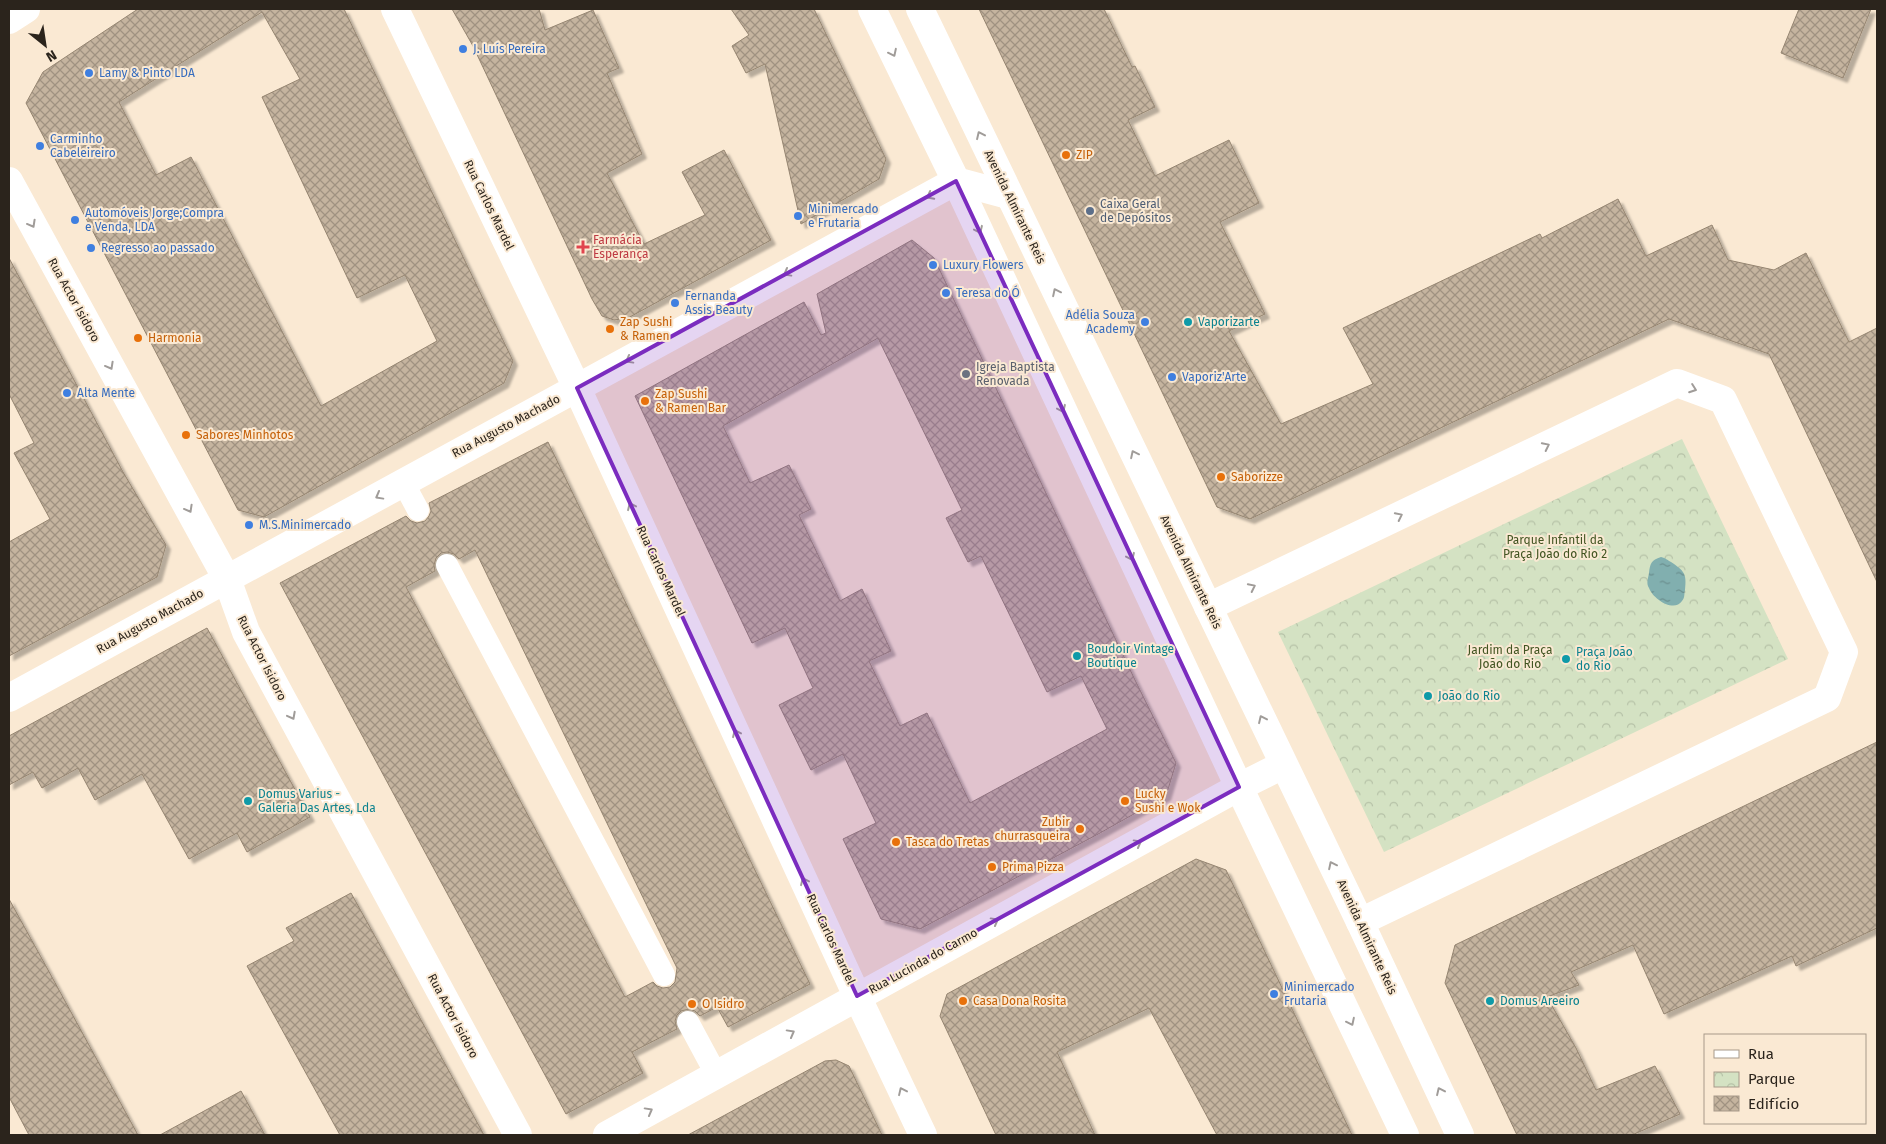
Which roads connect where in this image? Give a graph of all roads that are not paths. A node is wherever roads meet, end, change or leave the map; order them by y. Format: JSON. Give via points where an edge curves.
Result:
{"nodes":[{"id":1,"x":26,"y":9,"type":"edge"},
{"id":2,"x":395,"y":9,"type":"edge"},
{"id":3,"x":872,"y":9,"type":"edge"},
{"id":4,"x":920,"y":9,"type":"edge"},
{"id":5,"x":9,"y":20,"type":"edge"},
{"id":6,"x":9,"y":181,"type":"edge"},
{"id":7,"x":956,"y":181,"type":"junction"},
{"id":8,"x":1008,"y":195,"type":"junction"},
{"id":9,"x":577,"y":388,"type":"junction"},
{"id":10,"x":403,"y":482,"type":"junction"},
{"id":11,"x":418,"y":510,"type":"dead end"},
{"id":12,"x":447,"y":565,"type":"dead end"},
{"id":13,"x":227,"y":579,"type":"junction"},
{"id":14,"x":1208,"y":607,"type":"junction"},
{"id":15,"x":9,"y":698,"type":"edge"},
{"id":16,"x":1283,"y":765,"type":"junction"},
{"id":17,"x":1239,"y":788,"type":"junction"},
{"id":18,"x":1360,"y":922,"type":"junction"},
{"id":19,"x":664,"y":975,"type":"dead end"},
{"id":20,"x":857,"y":996,"type":"junction"},
{"id":21,"x":688,"y":1022,"type":"dead end"},
{"id":22,"x":716,"y":1074,"type":"junction"},
{"id":23,"x":518,"y":1135,"type":"edge"},
{"id":24,"x":607,"y":1135,"type":"edge"},
{"id":25,"x":923,"y":1135,"type":"edge"},
{"id":26,"x":1405,"y":1135,"type":"edge"},
{"id":27,"x":1460,"y":1135,"type":"edge"}],
"edges":[{"from":1,"to":5,"type":"street"},
{"from":2,"to":9,"type":"street","name":"Rua Carlos Mardel"},
{"from":3,"to":7,"type":"street","one_way":true},
{"from":8,"to":4,"type":"street","name":"Avenida Almirante Reis","one_way":true},
{"from":6,"to":13,"type":"street","name":"Rua Actor Isidoro","one_way":true},
{"from":7,"to":8,"type":"street"},
{"from":7,"to":9,"type":"street","name":"Rua Augusto Machado","one_way":true},
{"from":7,"to":17,"type":"street","one_way":true},
{"from":14,"to":8,"type":"street","name":"Avenida Almirante Reis","one_way":true},
{"from":9,"to":10,"type":"street","name":"Rua Augusto Machado"},
{"from":20,"to":9,"type":"street","name":"Rua Carlos Mardel","one_way":true},
{"from":10,"to":11,"type":"lane"},
{"from":10,"to":13,"type":"street","name":"Rua Augusto Machado","one_way":true},
{"from":12,"to":19,"type":"lane"},
{"from":13,"to":15,"type":"street","name":"Rua Augusto Machado"},
{"from":13,"to":23,"type":"street","name":"Rua Actor Isidoro","one_way":true,"via":[[246,632]]},
{"from":16,"to":14,"type":"street","name":"Avenida Almirante Reis","one_way":true},
{"from":14,"to":18,"type":"street","one_way":true,"via":[[1677,383],[1723,400],[1844,652],[1827,698]]},
{"from":16,"to":17,"type":"street","name":"Rua Lucinda do Carmo"},
{"from":18,"to":16,"type":"street","name":"Avenida Almirante Reis","one_way":true},
{"from":20,"to":17,"type":"street","name":"Rua Lucinda do Carmo","one_way":true},
{"from":17,"to":26,"type":"street","one_way":true},
{"from":27,"to":18,"type":"street","name":"Avenida Almirante Reis","one_way":true},
{"from":22,"to":20,"type":"street","name":"Rua Lucinda do Carmo","one_way":true},
{"from":25,"to":20,"type":"street","name":"Rua Carlos Mardel","one_way":true},
{"from":21,"to":22,"type":"lane"},
{"from":24,"to":22,"type":"street","name":"Rua Lucinda do Carmo","one_way":true}]}
